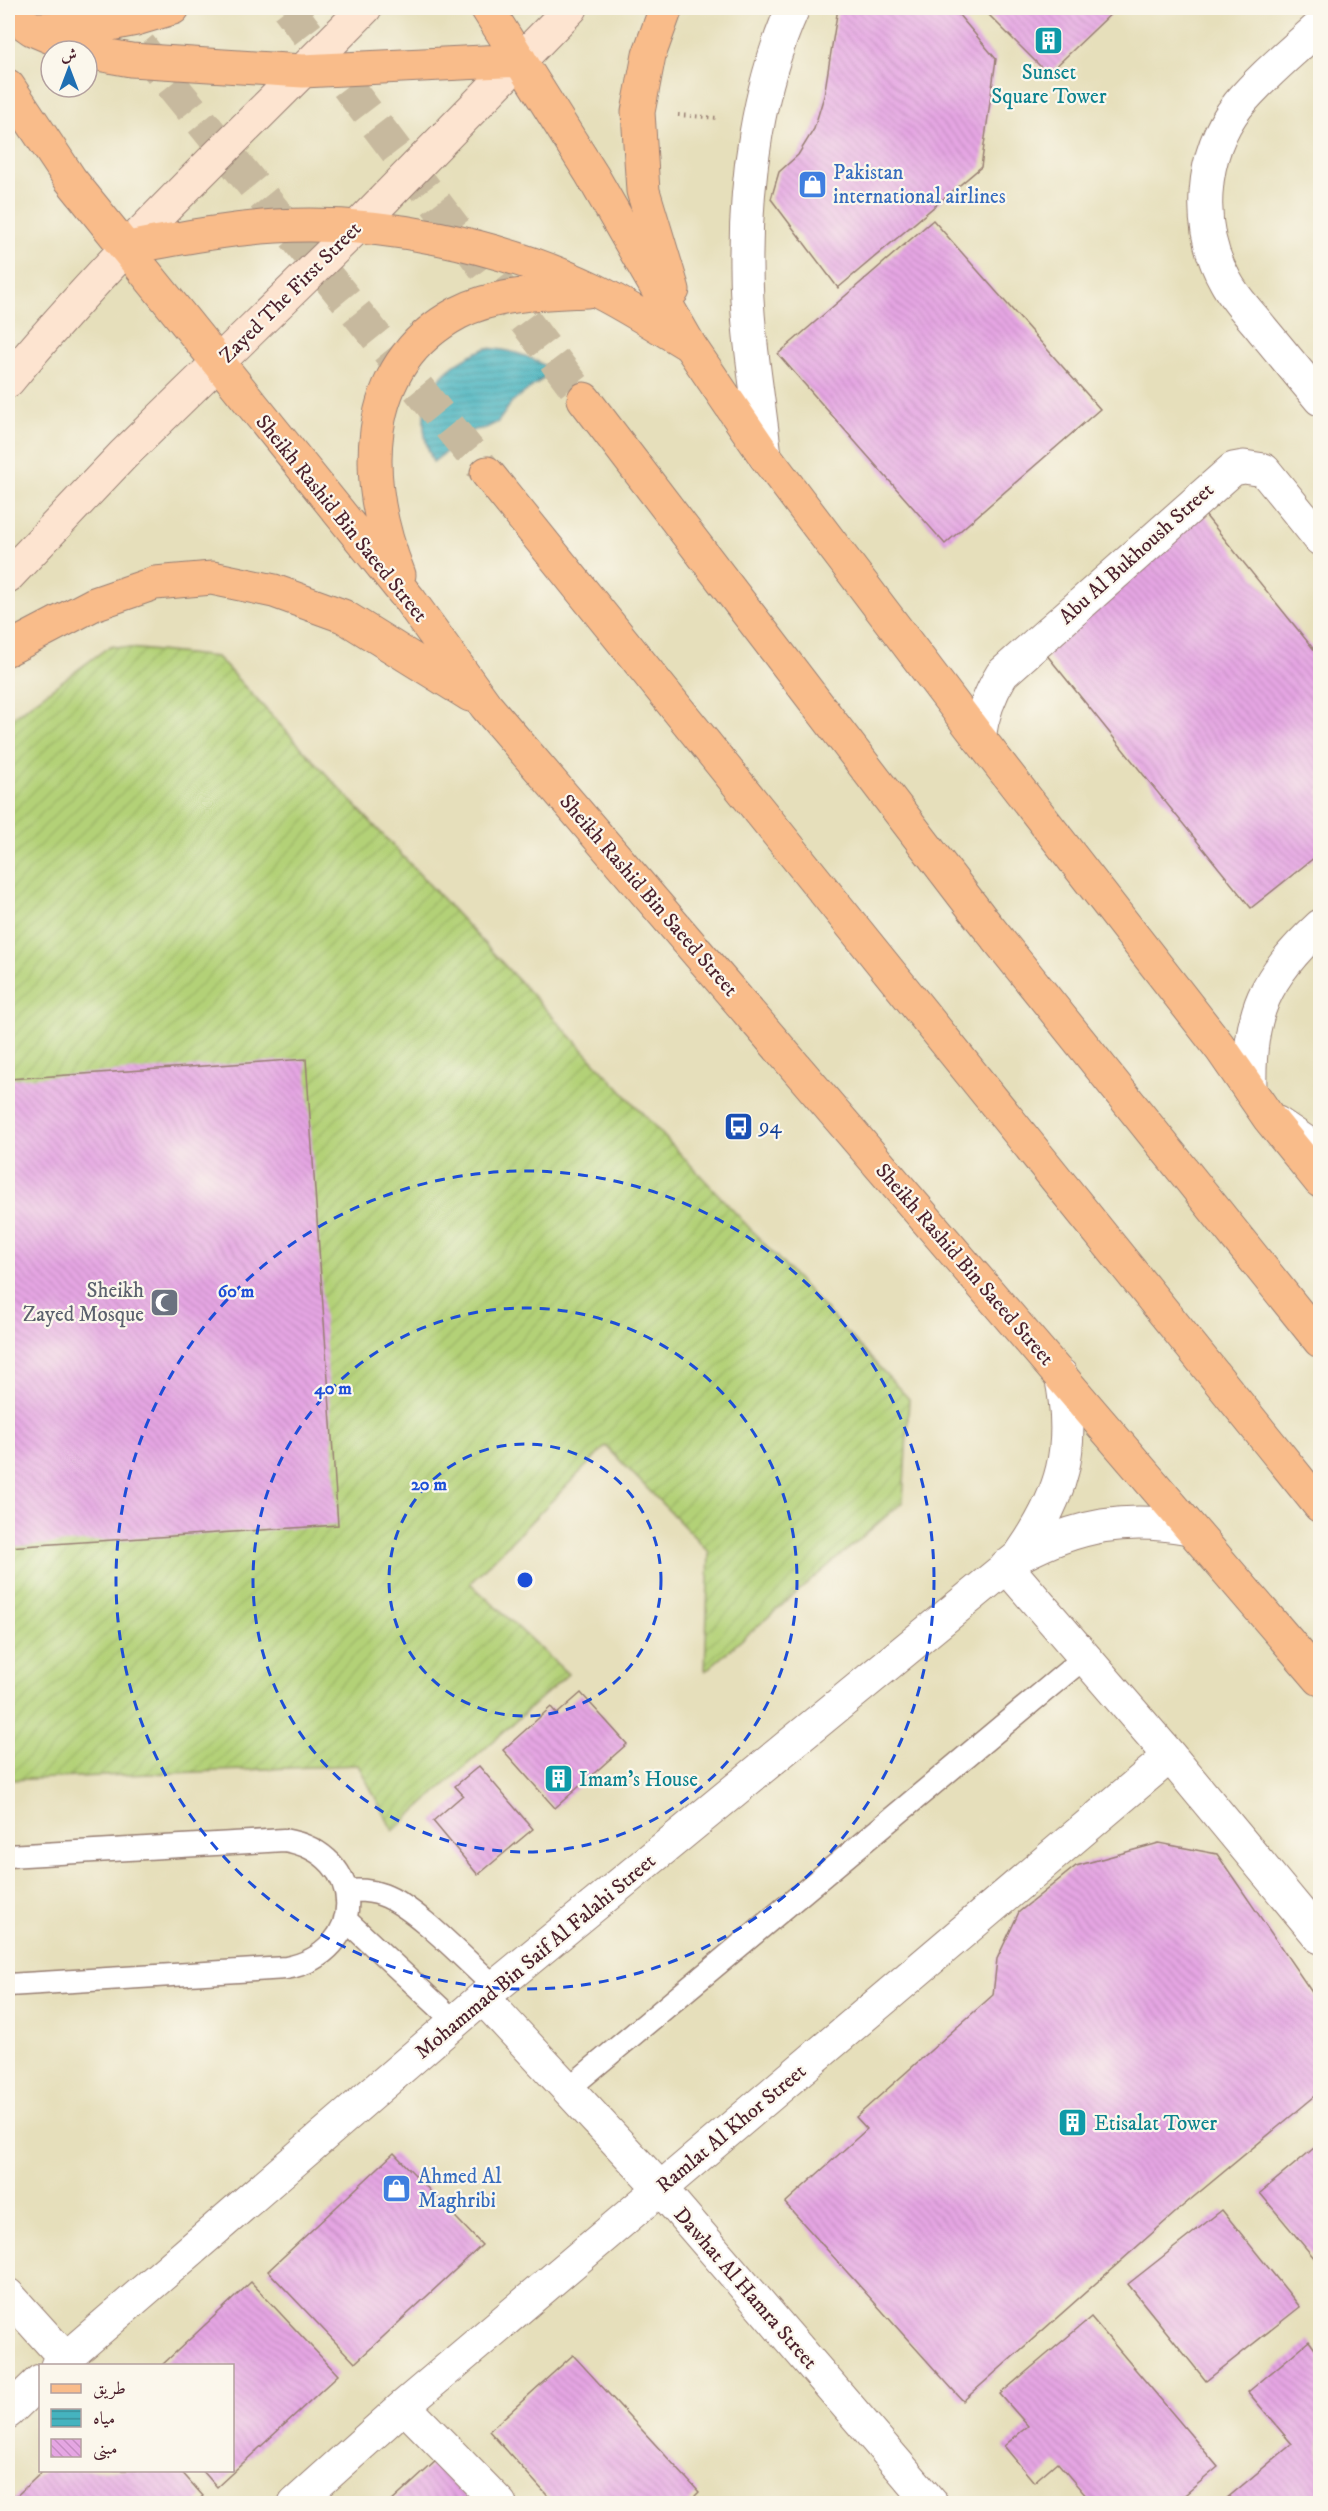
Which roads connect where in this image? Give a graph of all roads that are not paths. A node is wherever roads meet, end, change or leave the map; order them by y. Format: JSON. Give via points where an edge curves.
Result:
{"nodes":[{"id":1,"x":173,"y":8,"type":"edge"},
{"id":2,"x":365,"y":8,"type":"edge"},
{"id":3,"x":487,"y":8,"type":"edge"},
{"id":4,"x":572,"y":8,"type":"edge"},
{"id":5,"x":666,"y":8,"type":"edge"},
{"id":6,"x":793,"y":8,"type":"edge"},
{"id":7,"x":20,"y":21,"type":"edge"},
{"id":8,"x":1320,"y":26,"type":"edge"},
{"id":9,"x":59,"y":39,"type":"edge"},
{"id":10,"x":99,"y":54,"type":"edge"},
{"id":11,"x":520,"y":60,"type":"junction"},
{"id":12,"x":303,"y":71,"type":"junction"},
{"id":13,"x":8,"y":86,"type":"edge"},
{"id":14,"x":357,"y":227,"type":"junction"},
{"id":15,"x":127,"y":248,"type":"junction"},
{"id":16,"x":595,"y":290,"type":"junction"},
{"id":17,"x":690,"y":346,"type":"junction"},
{"id":18,"x":219,"y":363,"type":"junction"},
{"id":19,"x":8,"y":381,"type":"edge"},
{"id":20,"x":585,"y":399,"type":"tunnel mouth"},
{"id":21,"x":1320,"y":399,"type":"edge"},
{"id":22,"x":765,"y":456,"type":"junction"},
{"id":23,"x":487,"y":473,"type":"tunnel mouth"},
{"id":24,"x":1320,"y":539,"type":"edge"},
{"id":25,"x":8,"y":576,"type":"edge"},
{"id":26,"x":409,"y":599,"type":"junction"},
{"id":27,"x":8,"y":649,"type":"edge"},
{"id":28,"x":486,"y":706,"type":"junction"},
{"id":29,"x":979,"y":738,"type":"junction"},
{"id":30,"x":1320,"y":926,"type":"edge"},
{"id":31,"x":1250,"y":1089,"type":"junction"},
{"id":32,"x":1269,"y":1118,"type":"junction"},
{"id":33,"x":1320,"y":1152,"type":"edge"},
{"id":34,"x":1320,"y":1181,"type":"edge"},
{"id":35,"x":1320,"y":1341,"type":"edge"},
{"id":36,"x":1061,"y":1375,"type":"junction"},
{"id":37,"x":1320,"y":1506,"type":"edge"},
{"id":38,"x":1191,"y":1528,"type":"junction"},
{"id":39,"x":1013,"y":1561,"type":"junction"},
{"id":40,"x":1085,"y":1657,"type":"junction"},
{"id":41,"x":1320,"y":1679,"type":"edge"},
{"id":42,"x":1170,"y":1756,"type":"junction"},
{"id":43,"x":8,"y":1856,"type":"edge"},
{"id":44,"x":346,"y":1891,"type":"junction"},
{"id":45,"x":345,"y":1919,"type":"junction"},
{"id":46,"x":1320,"y":1937,"type":"edge"},
{"id":47,"x":8,"y":1985,"type":"edge"},
{"id":48,"x":489,"y":1992,"type":"junction"},
{"id":49,"x":455,"y":2022,"type":"junction"},
{"id":50,"x":568,"y":2089,"type":"junction"},
{"id":51,"x":660,"y":2188,"type":"junction"},
{"id":52,"x":8,"y":2295,"type":"edge"},
{"id":53,"x":61,"y":2362,"type":"edge"},
{"id":54,"x":39,"y":2382,"type":"edge"},
{"id":55,"x":404,"y":2406,"type":"junction"},
{"id":56,"x":8,"y":2412,"type":"edge"},
{"id":57,"x":295,"y":2504,"type":"edge"},
{"id":58,"x":500,"y":2504,"type":"edge"},
{"id":59,"x":932,"y":2504,"type":"edge"}],
"edges":[{"from":1,"to":7,"type":"main road","via":[[90,28]]},
{"from":2,"to":12,"type":"main road"},
{"from":3,"to":11,"type":"main road"},
{"from":4,"to":11,"type":"main road","name":"Zayed The First Street"},
{"from":5,"to":17,"type":"main road","via":[[649,55],[638,112],[643,191]]},
{"from":6,"to":22,"type":"street","via":[[778,40],[759,122],[750,189],[746,266]]},
{"from":7,"to":9,"type":"main road"},
{"from":8,"to":21,"type":"street","via":[[1237,106],[1213,155],[1205,211],[1211,247],[1226,282]]},
{"from":10,"to":12,"type":"main road","via":[[131,60]]},
{"from":11,"to":12,"type":"main road"},
{"from":11,"to":14,"type":"main road","name":"Zayed The First Street"},
{"from":11,"to":17,"type":"main road","via":[[592,175]]},
{"from":12,"to":15,"type":"main road"},
{"from":13,"to":15,"type":"main road","name":"Sheikh Rashid Bin Saeed Street","via":[[70,179]]},
{"from":14,"to":15,"type":"main road","via":[[277,226]]},
{"from":14,"to":16,"type":"main road","via":[[462,243],[525,261]]},
{"from":14,"to":18,"type":"main road","name":"Zayed The First Street"},
{"from":15,"to":18,"type":"main road","name":"Sheikh Rashid Bin Saeed Street"},
{"from":15,"to":19,"type":"main road","via":[[50,329]]},
{"from":16,"to":17,"type":"main road"},
{"from":16,"to":26,"type":"main road","via":[[491,301],[459,313],[430,331],[405,355],[384,401],[374,470],[386,540]]},
{"from":17,"to":22,"type":"main road"},
{"from":18,"to":25,"type":"main road","name":"Zayed The First Street"},
{"from":18,"to":26,"type":"main road","name":"Sheikh Rashid Bin Saeed Street"},
{"from":20,"to":35,"type":"main road","via":[[980,917]]},
{"from":22,"to":29,"type":"main road"},
{"from":23,"to":37,"type":"main road"},
{"from":24,"to":29,"type":"street","name":"Abu Al Bukhoush Street","via":[[1264,470],[1244,466],[1233,469],[1002,674],[986,705]]},
{"from":26,"to":28,"type":"main road","name":"Sheikh Rashid Bin Saeed Street"},
{"from":27,"to":28,"type":"main road","via":[[94,604],[145,586],[212,578],[274,591],[343,616]]},
{"from":28,"to":36,"type":"main road","name":"Sheikh Rashid Bin Saeed Street"},
{"from":29,"to":31,"type":"main road"},
{"from":30,"to":31,"type":"street","via":[[1294,950],[1272,980],[1257,1015],[1249,1052]]},
{"from":31,"to":32,"type":"main road"},
{"from":32,"to":33,"type":"street"},
{"from":32,"to":34,"type":"main road"},
{"from":36,"to":38,"type":"main road","name":"Sheikh Rashid Bin Saeed Street"},
{"from":36,"to":39,"type":"street","name":"Mohammad Bin Saif Al Falahi Street","via":[[1068,1436],[1064,1467],[1042,1524]]},
{"from":38,"to":39,"type":"street","name":"Mohammad Bin Saif Al Falahi Street","via":[[1161,1522],[1103,1525],[1047,1541]]},
{"from":38,"to":41,"type":"main road","name":"Sheikh Rashid Bin Saeed Street"},
{"from":39,"to":40,"type":"street"},
{"from":39,"to":48,"type":"street","name":"Mohammad Bin Saif Al Falahi Street"},
{"from":40,"to":42,"type":"street"},
{"from":40,"to":50,"type":"lane"},
{"from":42,"to":46,"type":"street"},
{"from":42,"to":51,"type":"street","name":"Ramlat Al Khor Street"},
{"from":43,"to":44,"type":"lane","via":[[284,1840],[317,1850],[330,1861]]},
{"from":44,"to":45,"type":"lane"},
{"from":44,"to":48,"type":"lane","via":[[364,1890],[393,1899],[430,1928]]},
{"from":45,"to":47,"type":"lane","via":[[329,1948],[302,1965]]},
{"from":45,"to":49,"type":"lane"},
{"from":48,"to":49,"type":"street","name":"Mohammad Bin Saif Al Falahi Street"},
{"from":48,"to":50,"type":"street","name":"Dawhat Al Hamra Street"},
{"from":49,"to":53,"type":"street","name":"Mohammad Bin Saif Al Falahi Street"},
{"from":50,"to":51,"type":"street","name":"Dawhat Al Hamra Street"},
{"from":51,"to":55,"type":"street","name":"Ramlat Al Khor Street"},
{"from":51,"to":59,"type":"street","name":"Dawhat Al Hamra Street"},
{"from":52,"to":53,"type":"street"},
{"from":54,"to":56,"type":"street"},
{"from":55,"to":57,"type":"street","name":"Ramlat Al Khor Street"},
{"from":55,"to":58,"type":"street"}]}
